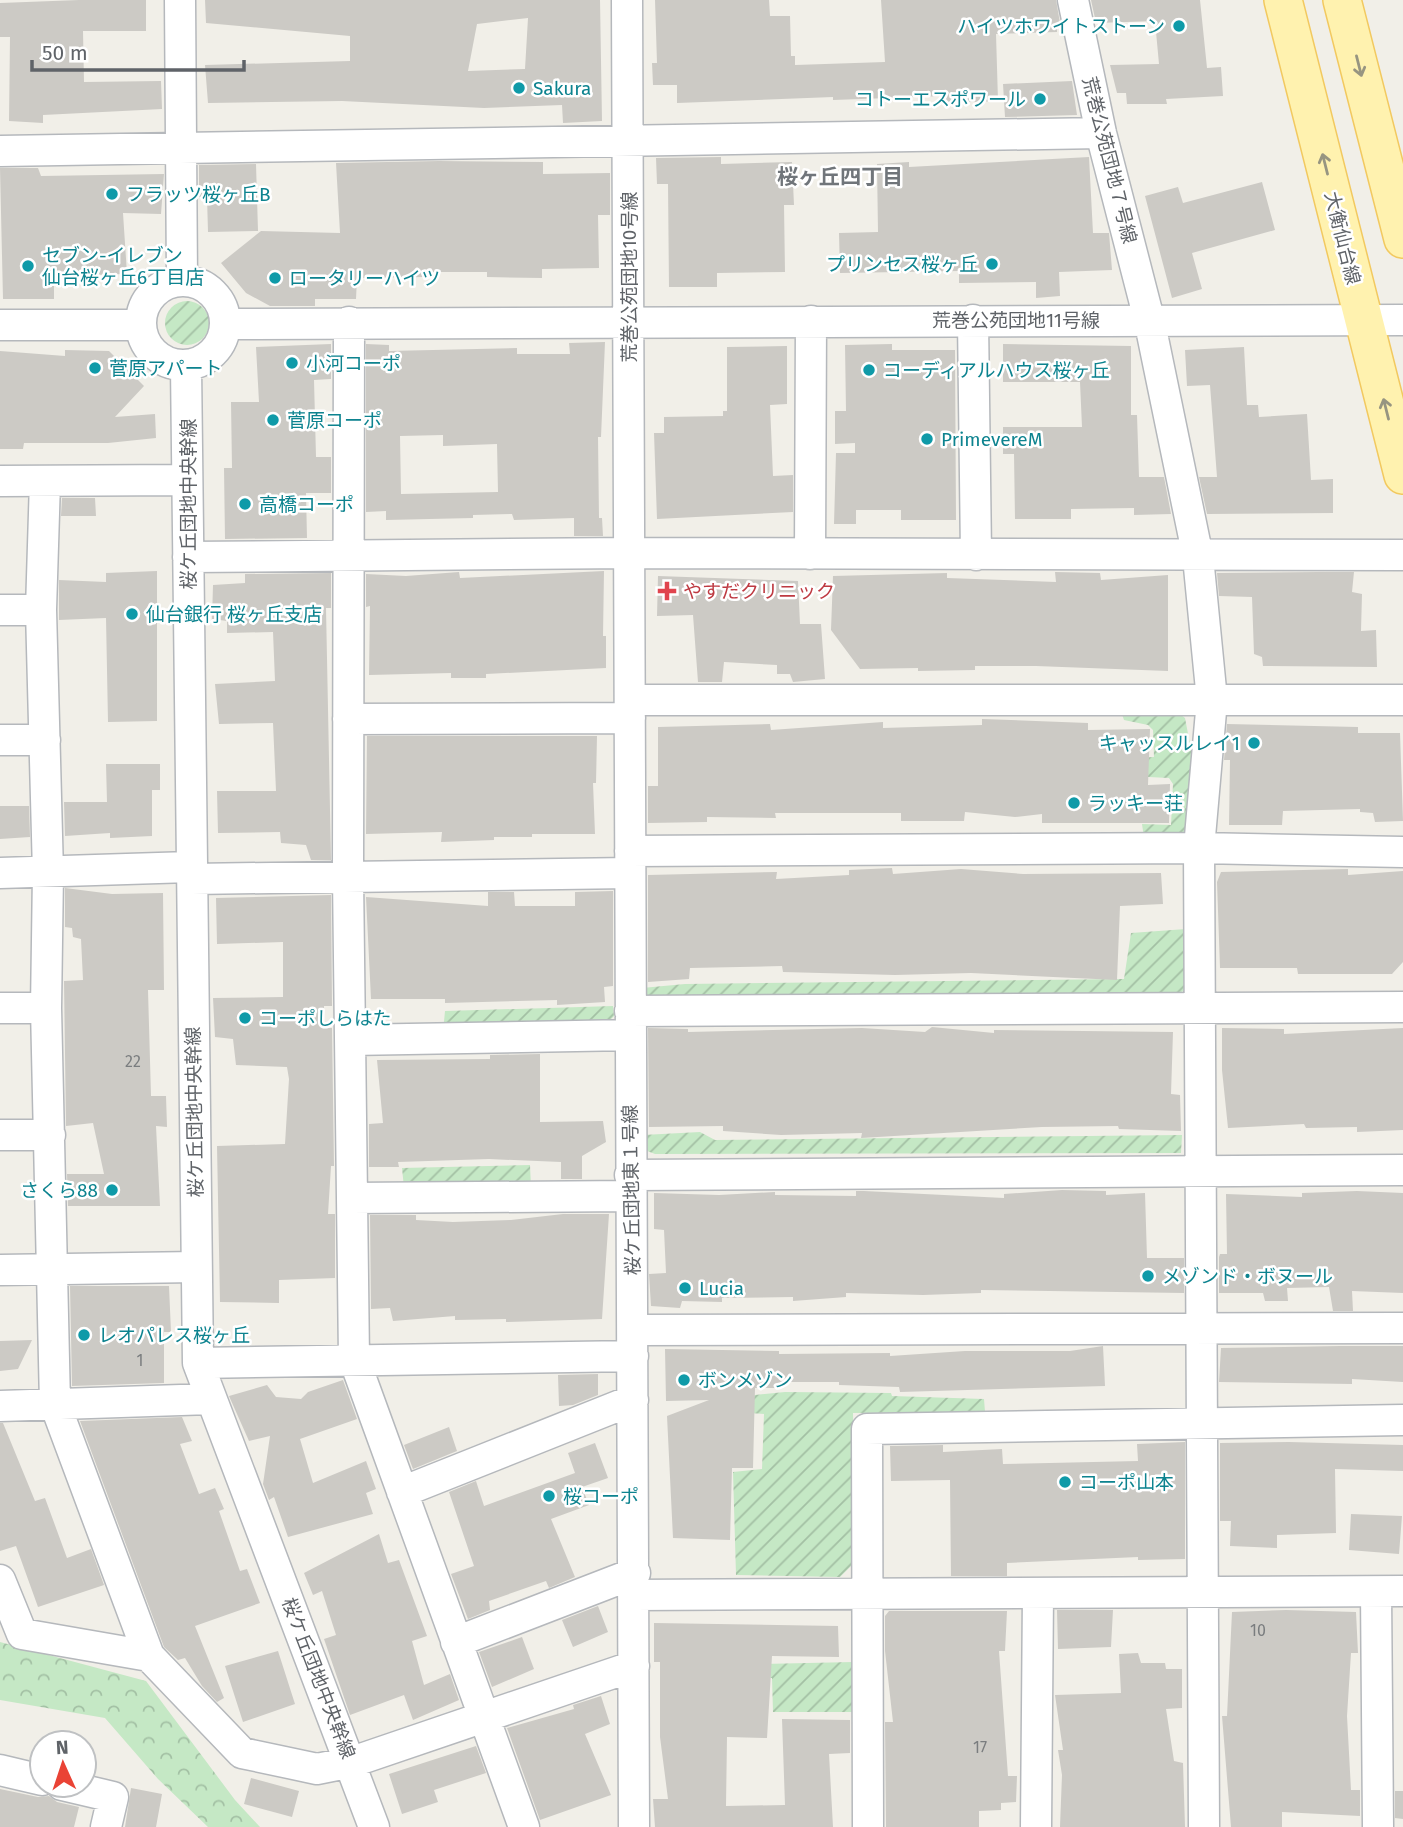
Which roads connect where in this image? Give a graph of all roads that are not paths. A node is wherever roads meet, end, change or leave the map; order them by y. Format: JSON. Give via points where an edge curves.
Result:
{"nodes":[{"id":1,"x":180,"y":0,"type":"edge"},
{"id":2,"x":627,"y":0,"type":"edge"},
{"id":3,"x":1073,"y":0,"type":"edge"},
{"id":4,"x":1283,"y":0,"type":"edge"},
{"id":5,"x":1342,"y":0,"type":"edge"},
{"id":6,"x":1101,"y":133,"type":"junction"},
{"id":7,"x":628,"y":143,"type":"junction"},
{"id":8,"x":181,"y":150,"type":"junction"},
{"id":9,"x":0,"y":151,"type":"edge"},
{"id":10,"x":1403,"y":239,"type":"edge"},
{"id":11,"x":182,"y":281,"type":"junction"},
{"id":12,"x":1149,"y":319,"type":"junction"},
{"id":13,"x":973,"y":320,"type":"junction"},
{"id":14,"x":1363,"y":320,"type":"junction"},
{"id":15,"x":1403,"y":320,"type":"edge"},
{"id":16,"x":630,"y":321,"type":"junction"},
{"id":17,"x":811,"y":321,"type":"junction"},
{"id":18,"x":349,"y":322,"type":"junction"},
{"id":19,"x":226,"y":324,"type":"junction"},
{"id":20,"x":0,"y":325,"type":"edge"},
{"id":21,"x":141,"y":325,"type":"junction"},
{"id":22,"x":186,"y":366,"type":"junction"},
{"id":23,"x":1403,"y":475,"type":"edge"},
{"id":24,"x":187,"y":480,"type":"junction"},
{"id":25,"x":0,"y":481,"type":"edge"},
{"id":26,"x":45,"y":481,"type":"junction"},
{"id":27,"x":630,"y":553,"type":"junction"},
{"id":28,"x":810,"y":554,"type":"junction"},
{"id":29,"x":976,"y":555,"type":"junction"},
{"id":30,"x":1403,"y":555,"type":"edge"},
{"id":31,"x":188,"y":557,"type":"junction"},
{"id":32,"x":1198,"y":557,"type":"junction"},
{"id":33,"x":348,"y":558,"type":"junction"},
{"id":34,"x":0,"y":610,"type":"edge"},
{"id":35,"x":41,"y":610,"type":"junction"},
{"id":36,"x":1212,"y":700,"type":"junction"},
{"id":37,"x":1403,"y":700,"type":"edge"},
{"id":38,"x":630,"y":709,"type":"junction"},
{"id":39,"x":348,"y":719,"type":"junction"},
{"id":40,"x":0,"y":740,"type":"edge"},
{"id":41,"x":45,"y":740,"type":"junction"},
{"id":42,"x":1199,"y":848,"type":"junction"},
{"id":43,"x":1403,"y":852,"type":"edge"},
{"id":44,"x":630,"y":862,"type":"junction"},
{"id":45,"x":0,"y":873,"type":"edge"},
{"id":46,"x":48,"y":873,"type":"junction"},
{"id":47,"x":191,"y":873,"type":"junction"},
{"id":48,"x":348,"y":877,"type":"junction"},
{"id":49,"x":1403,"y":1007,"type":"edge"},
{"id":50,"x":0,"y":1008,"type":"edge"},
{"id":51,"x":46,"y":1008,"type":"junction"},
{"id":52,"x":1200,"y":1008,"type":"junction"},
{"id":53,"x":630,"y":1023,"type":"junction"},
{"id":54,"x":350,"y":1040,"type":"junction"},
{"id":55,"x":0,"y":1135,"type":"edge"},
{"id":56,"x":50,"y":1135,"type":"junction"},
{"id":57,"x":1403,"y":1170,"type":"edge"},
{"id":58,"x":1201,"y":1171,"type":"junction"},
{"id":59,"x":630,"y":1185,"type":"junction"},
{"id":60,"x":352,"y":1198,"type":"junction"},
{"id":61,"x":196,"y":1267,"type":"junction"},
{"id":62,"x":0,"y":1270,"type":"edge"},
{"id":63,"x":53,"y":1270,"type":"junction"},
{"id":64,"x":1201,"y":1327,"type":"junction"},
{"id":65,"x":1403,"y":1328,"type":"edge"},
{"id":66,"x":633,"y":1343,"type":"junction"},
{"id":67,"x":354,"y":1359,"type":"junction"},
{"id":68,"x":198,"y":1363,"type":"junction"},
{"id":69,"x":211,"y":1399,"type":"junction"},
{"id":70,"x":634,"y":1400,"type":"junction"},
{"id":71,"x":55,"y":1404,"type":"junction"},
{"id":72,"x":0,"y":1406,"type":"edge"},
{"id":73,"x":1403,"y":1420,"type":"edge"},
{"id":74,"x":1202,"y":1424,"type":"junction"},
{"id":75,"x":402,"y":1492,"type":"junction"},
{"id":76,"x":0,"y":1580,"type":"edge"},
{"id":77,"x":635,"y":1584,"type":"junction"},
{"id":78,"x":1203,"y":1591,"type":"junction"},
{"id":79,"x":1390,"y":1591,"type":"edge"},
{"id":80,"x":1038,"y":1592,"type":"junction"},
{"id":81,"x":869,"y":1594,"type":"junction"},
{"id":82,"x":456,"y":1642,"type":"junction"},
{"id":83,"x":149,"y":1656,"type":"junction"},
{"id":84,"x":634,"y":1666,"type":"junction"},
{"id":85,"x":485,"y":1719,"type":"junction"},
{"id":86,"x":352,"y":1762,"type":"junction"},
{"id":87,"x":0,"y":1770,"type":"edge"},
{"id":88,"x":28,"y":1777,"type":"edge"},
{"id":89,"x":98,"y":1793,"type":"edge"},
{"id":90,"x":106,"y":1827,"type":"edge"},
{"id":91,"x":374,"y":1827,"type":"edge"},
{"id":92,"x":524,"y":1827,"type":"edge"},
{"id":93,"x":634,"y":1827,"type":"edge"},
{"id":94,"x":868,"y":1827,"type":"edge"},
{"id":95,"x":1036,"y":1827,"type":"edge"},
{"id":96,"x":1204,"y":1827,"type":"edge"},
{"id":97,"x":1378,"y":1827,"type":"edge"}],
"edges":[{"from":1,"to":8,"type":"street"},
{"from":2,"to":7,"type":"street","name":"荒巻公苑団地10号線"},
{"from":3,"to":6,"type":"street","name":"荒巻公苑団地７号線"},
{"from":14,"to":4,"type":"main road","name":"大衡仙台線","one_way":true},
{"from":5,"to":10,"type":"main road","one_way":true},
{"from":6,"to":7,"type":"street"},
{"from":6,"to":12,"type":"street","name":"荒巻公苑団地７号線"},
{"from":7,"to":8,"type":"street"},
{"from":7,"to":16,"type":"street","name":"荒巻公苑団地10号線"},
{"from":8,"to":9,"type":"street"},
{"from":8,"to":11,"type":"street"},
{"from":11,"to":19,"type":"street","via":[[208,289],[217,298]]},
{"from":11,"to":21,"type":"street","via":[[169,283],[148,299]]},
{"from":12,"to":13,"type":"street","name":"荒巻公苑団地11号線"},
{"from":12,"to":14,"type":"street","name":"荒巻公苑団地11号線"},
{"from":12,"to":32,"type":"street","name":"荒巻公苑団地７号線"},
{"from":13,"to":17,"type":"street","name":"荒巻公苑団地11号線"},
{"from":13,"to":29,"type":"street"},
{"from":14,"to":15,"type":"street","name":"荒巻公苑団地11号線"},
{"from":23,"to":14,"type":"main road","name":"大衡仙台線","one_way":true},
{"from":16,"to":17,"type":"street","name":"荒巻公苑団地11号線"},
{"from":16,"to":18,"type":"street","name":"荒巻公苑団地11号線"},
{"from":16,"to":27,"type":"street","name":"荒巻公苑団地10号線"},
{"from":17,"to":28,"type":"street"},
{"from":18,"to":19,"type":"street","name":"荒巻公苑団地11号線"},
{"from":18,"to":33,"type":"street"},
{"from":19,"to":22,"type":"street","via":[[224,336],[209,357]]},
{"from":20,"to":21,"type":"street"},
{"from":21,"to":22,"type":"street","via":[[150,350],[160,359]]},
{"from":22,"to":24,"type":"street","name":"桜ケ丘団地中央幹線"},
{"from":24,"to":26,"type":"street"},
{"from":24,"to":31,"type":"street","name":"桜ケ丘団地中央幹線"},
{"from":25,"to":26,"type":"street"},
{"from":26,"to":35,"type":"street"},
{"from":27,"to":28,"type":"street"},
{"from":27,"to":33,"type":"street"},
{"from":27,"to":38,"type":"street","name":"桜ケ丘団地東１号線"},
{"from":28,"to":29,"type":"street"},
{"from":29,"to":32,"type":"street"},
{"from":30,"to":32,"type":"street"},
{"from":31,"to":33,"type":"street"},
{"from":31,"to":47,"type":"street","name":"桜ケ丘団地中央幹線"},
{"from":32,"to":36,"type":"street","name":"荒巻公苑団地７号線"},
{"from":33,"to":39,"type":"street"},
{"from":34,"to":35,"type":"street"},
{"from":35,"to":41,"type":"street"},
{"from":36,"to":37,"type":"street"},
{"from":36,"to":38,"type":"street"},
{"from":36,"to":42,"type":"street","name":"荒巻公苑団地７号線"},
{"from":38,"to":39,"type":"street"},
{"from":38,"to":44,"type":"street","name":"桜ケ丘団地東１号線"},
{"from":39,"to":48,"type":"street"},
{"from":40,"to":41,"type":"street"},
{"from":41,"to":46,"type":"street"},
{"from":42,"to":43,"type":"street"},
{"from":42,"to":44,"type":"street"},
{"from":42,"to":52,"type":"street","name":"荒巻公苑団地７号線"},
{"from":44,"to":48,"type":"street"},
{"from":44,"to":53,"type":"street","name":"桜ケ丘団地東１号線"},
{"from":45,"to":46,"type":"street"},
{"from":46,"to":47,"type":"street"},
{"from":46,"to":51,"type":"street"},
{"from":47,"to":48,"type":"street"},
{"from":47,"to":61,"type":"street","name":"桜ケ丘団地中央幹線"},
{"from":48,"to":54,"type":"street"},
{"from":49,"to":52,"type":"street"},
{"from":50,"to":51,"type":"street"},
{"from":51,"to":56,"type":"street"},
{"from":52,"to":53,"type":"street"},
{"from":52,"to":58,"type":"street","name":"荒巻公苑団地７号線"},
{"from":53,"to":54,"type":"street"},
{"from":53,"to":59,"type":"street","name":"桜ケ丘団地東１号線"},
{"from":54,"to":60,"type":"street"},
{"from":55,"to":56,"type":"street"},
{"from":56,"to":63,"type":"street"},
{"from":57,"to":58,"type":"street"},
{"from":58,"to":59,"type":"street"},
{"from":58,"to":64,"type":"street","name":"荒巻公苑団地７号線"},
{"from":59,"to":60,"type":"street"},
{"from":59,"to":66,"type":"street","name":"桜ケ丘団地東１号線"},
{"from":60,"to":67,"type":"street"},
{"from":61,"to":63,"type":"street"},
{"from":61,"to":68,"type":"street","name":"桜ケ丘団地中央幹線"},
{"from":62,"to":63,"type":"street"},
{"from":63,"to":71,"type":"street"},
{"from":64,"to":65,"type":"street"},
{"from":64,"to":66,"type":"street"},
{"from":64,"to":74,"type":"street","name":"荒巻公苑団地７号線"},
{"from":66,"to":67,"type":"street"},
{"from":66,"to":70,"type":"street","name":"桜ケ丘団地東１号線"},
{"from":67,"to":68,"type":"street"},
{"from":67,"to":75,"type":"street"},
{"from":68,"to":69,"type":"street","name":"桜ケ丘団地中央幹線"},
{"from":69,"to":71,"type":"street"},
{"from":69,"to":86,"type":"street","name":"桜ケ丘団地中央幹線"},
{"from":70,"to":75,"type":"street"},
{"from":70,"to":77,"type":"street","name":"桜ケ丘団地東１号線"},
{"from":71,"to":72,"type":"street"},
{"from":71,"to":83,"type":"street"},
{"from":73,"to":74,"type":"street"},
{"from":74,"to":78,"type":"street","name":"荒巻公苑団地７号線"},
{"from":74,"to":81,"type":"street","via":[[867,1429]]},
{"from":75,"to":82,"type":"street"},
{"from":76,"to":83,"type":"street","via":[[22,1634]]},
{"from":77,"to":81,"type":"street"},
{"from":77,"to":82,"type":"street"},
{"from":77,"to":84,"type":"street","name":"桜ケ丘団地東１号線"},
{"from":78,"to":79,"type":"street"},
{"from":78,"to":80,"type":"street"},
{"from":78,"to":96,"type":"street","name":"荒巻公苑団地７号線"},
{"from":79,"to":97,"type":"street"},
{"from":80,"to":81,"type":"street"},
{"from":80,"to":95,"type":"street"},
{"from":81,"to":94,"type":"street"},
{"from":82,"to":85,"type":"street"},
{"from":83,"to":86,"type":"street","via":[[242,1753],[317,1769]]},
{"from":84,"to":85,"type":"street"},
{"from":84,"to":93,"type":"street","name":"桜ケ丘団地東１号線"},
{"from":85,"to":86,"type":"street"},
{"from":85,"to":92,"type":"street"},
{"from":86,"to":91,"type":"street","name":"桜ケ丘団地中央幹線"},
{"from":87,"to":88,"type":"street"},
{"from":89,"to":90,"type":"street","via":[[113,1797]]}]}
